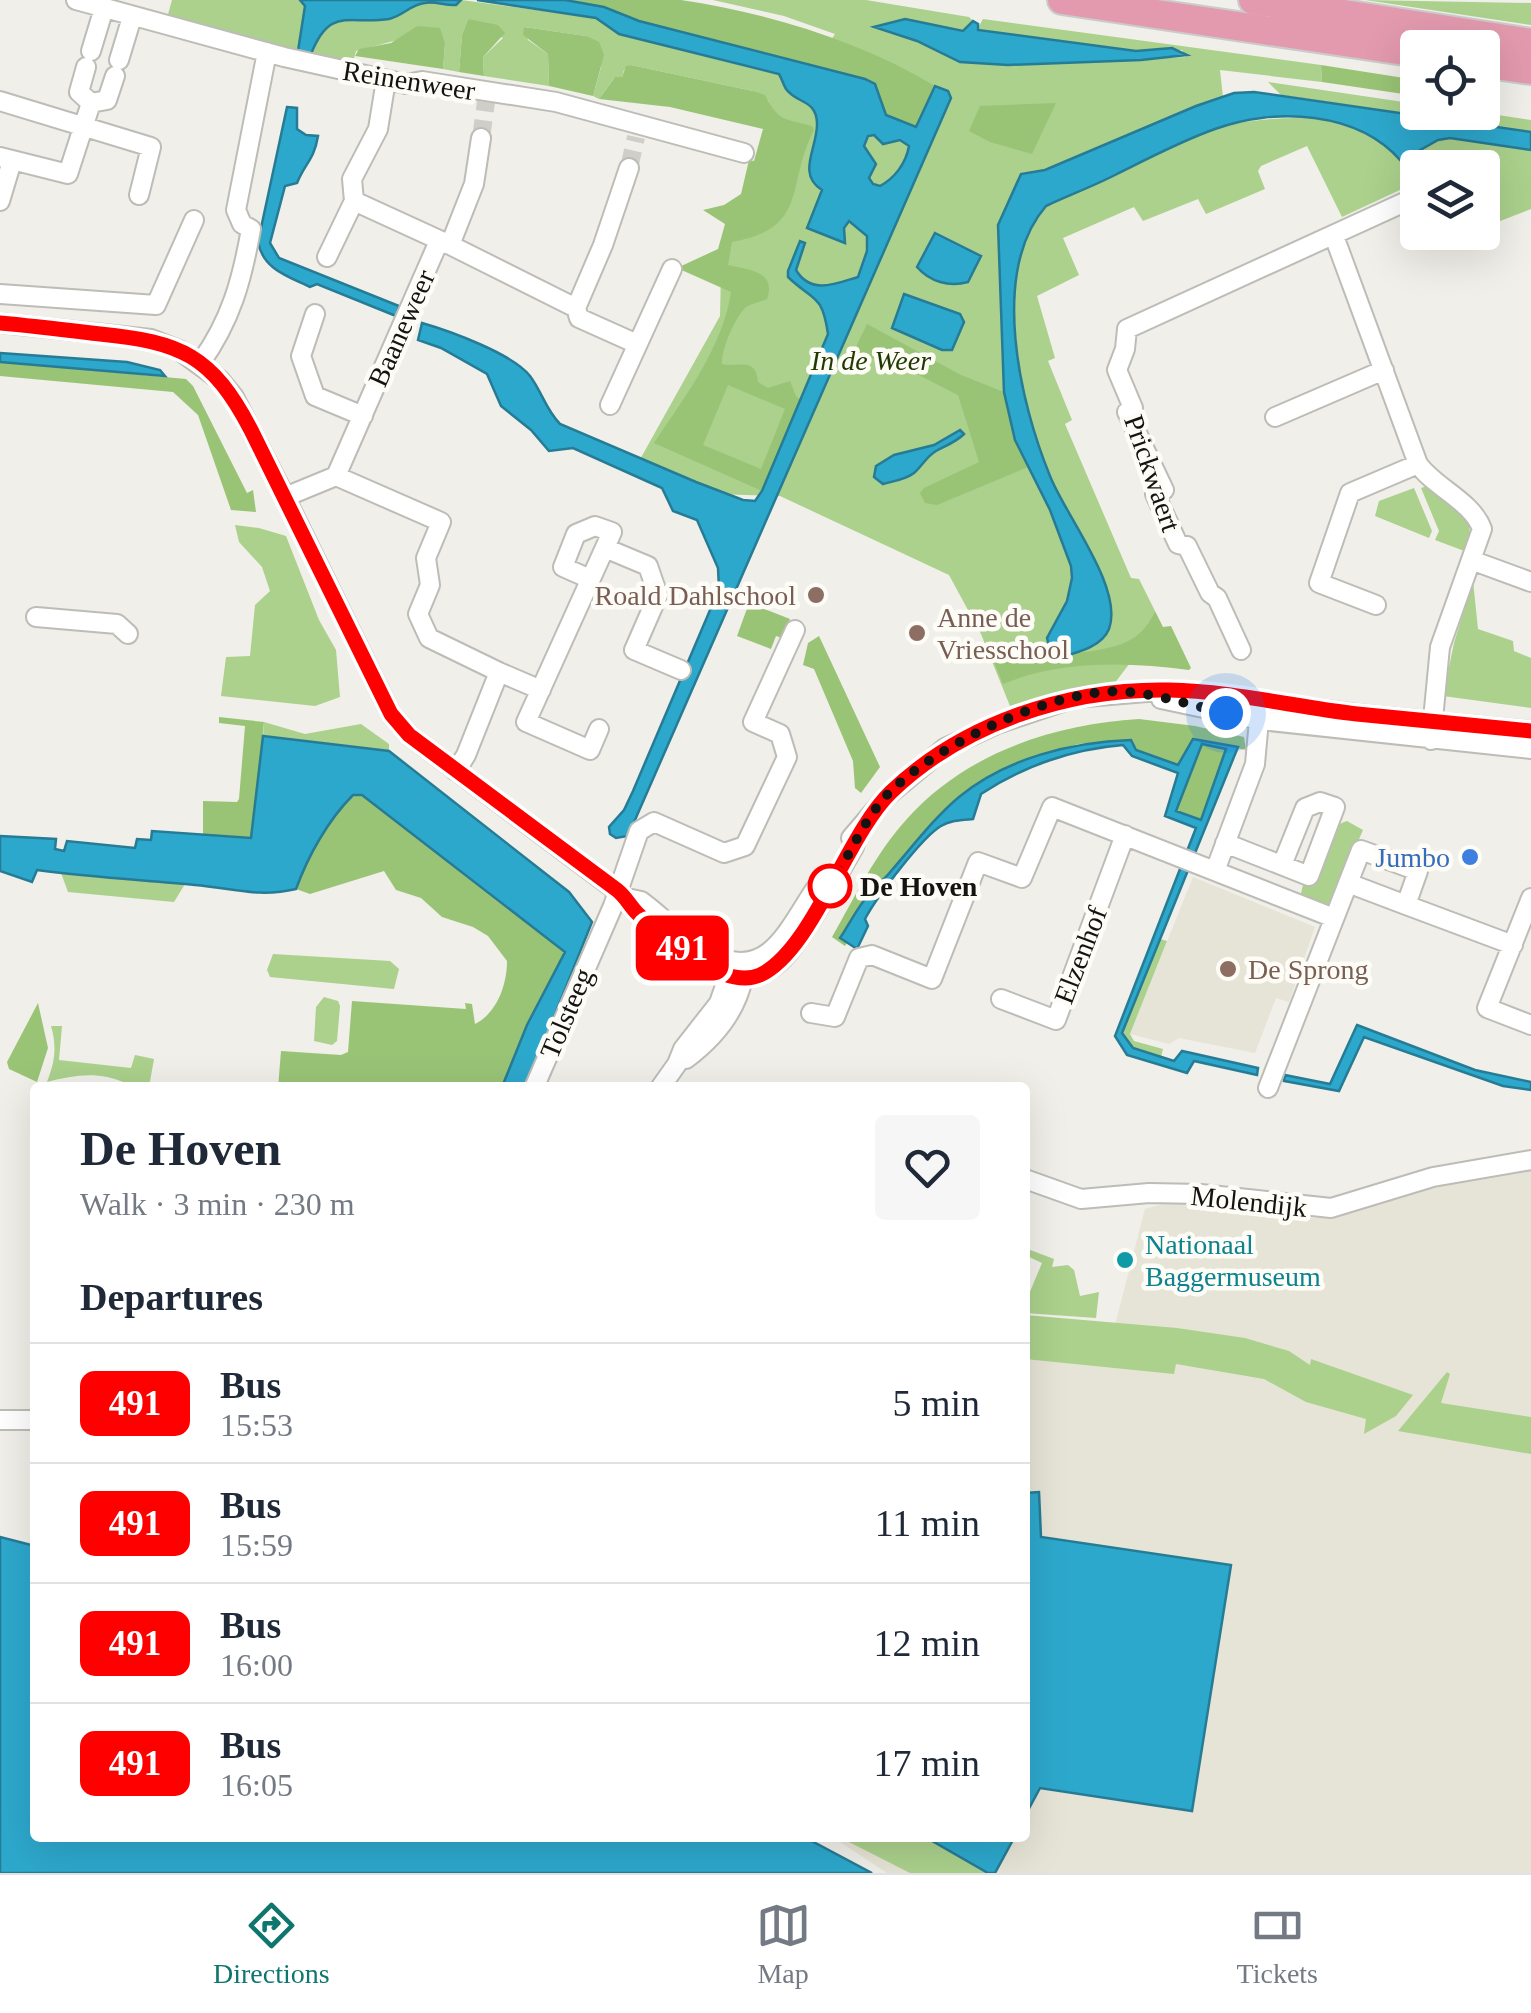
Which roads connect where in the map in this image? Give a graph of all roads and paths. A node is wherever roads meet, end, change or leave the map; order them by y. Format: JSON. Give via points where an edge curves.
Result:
{"nodes":[{"id":1,"x":76,"y":0,"type":"edge"},
{"id":2,"x":1062,"y":0,"type":"edge"},
{"id":3,"x":1253,"y":0,"type":"edge"},
{"id":4,"x":104,"y":8,"type":"junction"},
{"id":5,"x":132,"y":17,"type":"junction"},
{"id":6,"x":1531,"y":43,"type":"edge"},
{"id":7,"x":1400,"y":50,"type":"edge"},
{"id":8,"x":267,"y":52,"type":"junction"},
{"id":9,"x":1500,"y":66,"type":"edge"},
{"id":10,"x":1531,"y":70,"type":"edge"},
{"id":11,"x":386,"y":80,"type":"junction"},
{"id":12,"x":0,"y":101,"type":"edge"},
{"id":13,"x":92,"y":103,"type":"junction"},
{"id":14,"x":83,"y":128,"type":"junction"},
{"id":15,"x":481,"y":138,"type":"tunnel mouth"},
{"id":16,"x":744,"y":153,"type":"dead end"},
{"id":17,"x":6,"y":159,"type":"edge"},
{"id":18,"x":629,"y":168,"type":"tunnel mouth"},
{"id":19,"x":139,"y":194,"type":"dead end"},
{"id":20,"x":354,"y":201,"type":"junction"},
{"id":21,"x":0,"y":202,"type":"edge"},
{"id":22,"x":1400,"y":205,"type":"edge"},
{"id":23,"x":194,"y":220,"type":"dead end"},
{"id":24,"x":1334,"y":236,"type":"junction"},
{"id":25,"x":444,"y":243,"type":"junction"},
{"id":26,"x":327,"y":257,"type":"dead end"},
{"id":27,"x":672,"y":269,"type":"dead end"},
{"id":28,"x":0,"y":294,"type":"edge"},
{"id":29,"x":576,"y":308,"type":"junction"},
{"id":30,"x":315,"y":314,"type":"dead end"},
{"id":31,"x":0,"y":323,"type":"edge"},
{"id":32,"x":637,"y":344,"type":"junction"},
{"id":33,"x":200,"y":362,"type":"junction"},
{"id":34,"x":1384,"y":370,"type":"junction"},
{"id":35,"x":610,"y":404,"type":"dead end"},
{"id":36,"x":363,"y":416,"type":"junction"},
{"id":37,"x":1275,"y":417,"type":"dead end"},
{"id":38,"x":1418,"y":464,"type":"junction"},
{"id":39,"x":336,"y":476,"type":"junction"},
{"id":40,"x":285,"y":497,"type":"junction"},
{"id":41,"x":605,"y":548,"type":"junction"},
{"id":42,"x":1471,"y":560,"type":"junction"},
{"id":43,"x":590,"y":579,"type":"junction"},
{"id":44,"x":1531,"y":582,"type":"edge"},
{"id":45,"x":1376,"y":605,"type":"dead end"},
{"id":46,"x":36,"y":617,"type":"dead end"},
{"id":47,"x":795,"y":630,"type":"dead end"},
{"id":48,"x":128,"y":634,"type":"dead end"},
{"id":49,"x":1241,"y":650,"type":"dead end"},
{"id":50,"x":681,"y":670,"type":"dead end"},
{"id":51,"x":499,"y":672,"type":"junction"},
{"id":52,"x":541,"y":690,"type":"junction"},
{"id":53,"x":1126,"y":692,"type":"junction"},
{"id":54,"x":1261,"y":700,"type":"junction"},
{"id":55,"x":1260,"y":720,"type":"junction"},
{"id":56,"x":600,"y":728,"type":"dead end"},
{"id":57,"x":1432,"y":730,"type":"junction"},
{"id":58,"x":1531,"y":730,"type":"edge"},
{"id":59,"x":1531,"y":750,"type":"edge"},
{"id":60,"x":456,"y":771,"type":"junction"},
{"id":61,"x":1126,"y":836,"type":"junction"},
{"id":62,"x":1225,"y":843,"type":"junction"},
{"id":63,"x":1282,"y":865,"type":"dead end"},
{"id":64,"x":1215,"y":871,"type":"junction"},
{"id":65,"x":1348,"y":883,"type":"junction"},
{"id":66,"x":622,"y":894,"type":"junction"},
{"id":67,"x":1531,"y":898,"type":"edge"},
{"id":68,"x":1406,"y":905,"type":"junction"},
{"id":69,"x":1334,"y":918,"type":"junction"},
{"id":70,"x":1512,"y":945,"type":"junction"},
{"id":71,"x":735,"y":972,"type":"junction"},
{"id":72,"x":1000,"y":999,"type":"dead end"},
{"id":73,"x":812,"y":1013,"type":"dead end"},
{"id":74,"x":1531,"y":1025,"type":"edge"},
{"id":75,"x":537,"y":1082,"type":"edge"},
{"id":76,"x":664,"y":1082,"type":"edge"},
{"id":77,"x":1268,"y":1088,"type":"dead end"},
{"id":78,"x":1531,"y":1160,"type":"edge"},
{"id":79,"x":1030,"y":1181,"type":"edge"},
{"id":80,"x":0,"y":1420,"type":"edge"},
{"id":81,"x":30,"y":1420,"type":"edge"}],
"edges":[{"from":1,"to":4,"type":"street","name":"Reinenweer"},
{"from":2,"to":7,"type":"highway"},
{"from":3,"to":6,"type":"highway"},
{"from":4,"to":5,"type":"street","name":"Reinenweer"},
{"from":4,"to":13,"type":"street","via":[[79,92]]},
{"from":5,"to":8,"type":"street","name":"Reinenweer"},
{"from":5,"to":13,"type":"street","via":[[107,100]]},
{"from":8,"to":11,"type":"street","name":"Reinenweer"},
{"from":8,"to":33,"type":"street","via":[[236,210],[251,229],[242,282]]},
{"from":9,"to":10,"type":"highway"},
{"from":11,"to":16,"type":"street","name":"Reinenweer","via":[[556,102],[638,131]]},
{"from":11,"to":20,"type":"street","via":[[378,130],[352,179]]},
{"from":12,"to":14,"type":"street"},
{"from":13,"to":14,"type":"street"},
{"from":14,"to":17,"type":"street","via":[[68,174]]},
{"from":14,"to":19,"type":"street","via":[[152,147]]},
{"from":15,"to":25,"type":"street","name":"Baaneweer","via":[[474,184]]},
{"from":17,"to":21,"type":"street"},
{"from":18,"to":29,"type":"street"},
{"from":20,"to":25,"type":"street"},
{"from":20,"to":26,"type":"street"},
{"from":22,"to":24,"type":"street","name":"Prickwaert"},
{"from":23,"to":28,"type":"street","via":[[156,305]]},
{"from":24,"to":34,"type":"street"},
{"from":24,"to":49,"type":"street","name":"Prickwaert","via":[[1126,329],[1116,370],[1133,408],[1127,412],[1164,490],[1155,494]]},
{"from":25,"to":29,"type":"street"},
{"from":25,"to":36,"type":"street","name":"Baaneweer"},
{"from":27,"to":32,"type":"street"},
{"from":29,"to":32,"type":"street","via":[[579,318]]},
{"from":30,"to":36,"type":"street","name":"Baaneweer","via":[[300,356],[316,396]]},
{"from":31,"to":33,"type":"street","via":[[151,339]]},
{"from":32,"to":35,"type":"street"},
{"from":33,"to":40,"type":"street","via":[[234,397]]},
{"from":34,"to":37,"type":"street"},
{"from":34,"to":38,"type":"street"},
{"from":36,"to":39,"type":"street","name":"Baaneweer"},
{"from":38,"to":42,"type":"street","via":[[1477,517],[1482,529]]},
{"from":38,"to":45,"type":"street","via":[[1350,494],[1319,583]]},
{"from":39,"to":40,"type":"street"},
{"from":39,"to":51,"type":"street","via":[[441,522],[426,558],[430,585],[418,614],[428,638]]},
{"from":40,"to":60,"type":"street","via":[[391,714]]},
{"from":41,"to":43,"type":"street"},
{"from":41,"to":43,"type":"street","via":[[612,532],[595,526],[576,534],[556,568]]},
{"from":41,"to":50,"type":"street","via":[[648,566],[658,595],[634,650]]},
{"from":42,"to":44,"type":"street"},
{"from":42,"to":57,"type":"street","via":[[1440,647]]},
{"from":43,"to":52,"type":"street"},
{"from":46,"to":48,"type":"street","via":[[117,624]]},
{"from":47,"to":66,"type":"street","name":"Tolsteeg","via":[[753,722],[780,734],[787,757],[745,846],[724,854],[654,822],[643,827]]},
{"from":51,"to":52,"type":"street"},
{"from":51,"to":60,"type":"street"},
{"from":52,"to":56,"type":"street","via":[[526,722],[590,750]]},
{"from":53,"to":54,"type":"street"},
{"from":53,"to":55,"type":"street"},
{"from":53,"to":71,"type":"street","via":[[1064,701],[945,748],[887,796],[847,842],[774,948]]},
{"from":54,"to":55,"type":"street"},
{"from":54,"to":57,"type":"street"},
{"from":55,"to":57,"type":"street"},
{"from":55,"to":62,"type":"street","via":[[1255,764]]},
{"from":57,"to":58,"type":"street"},
{"from":57,"to":59,"type":"street"},
{"from":60,"to":66,"type":"street"},
{"from":61,"to":64,"type":"street"},
{"from":61,"to":72,"type":"street","name":"Elzenhof","via":[[1056,1020]]},
{"from":61,"to":73,"type":"street","via":[[1052,807],[1022,878],[978,862],[932,979],[872,955],[859,958],[835,1017]]},
{"from":62,"to":63,"type":"street"},
{"from":62,"to":64,"type":"street"},
{"from":64,"to":69,"type":"street"},
{"from":65,"to":68,"type":"street"},
{"from":65,"to":68,"type":"street","via":[[1360,850],[1404,866],[1418,872]]},
{"from":65,"to":69,"type":"street"},
{"from":66,"to":71,"type":"street","via":[[709,970]]},
{"from":66,"to":75,"type":"street","name":"Tolsteeg"},
{"from":67,"to":70,"type":"street"},
{"from":68,"to":70,"type":"street"},
{"from":69,"to":77,"type":"street"},
{"from":70,"to":74,"type":"street","via":[[1487,1008]]},
{"from":71,"to":76,"type":"street"},
{"from":78,"to":79,"type":"street","name":"Molendijk","via":[[1433,1177],[1331,1208],[1201,1194],[1081,1200]]},
{"from":80,"to":81,"type":"street"}]}
